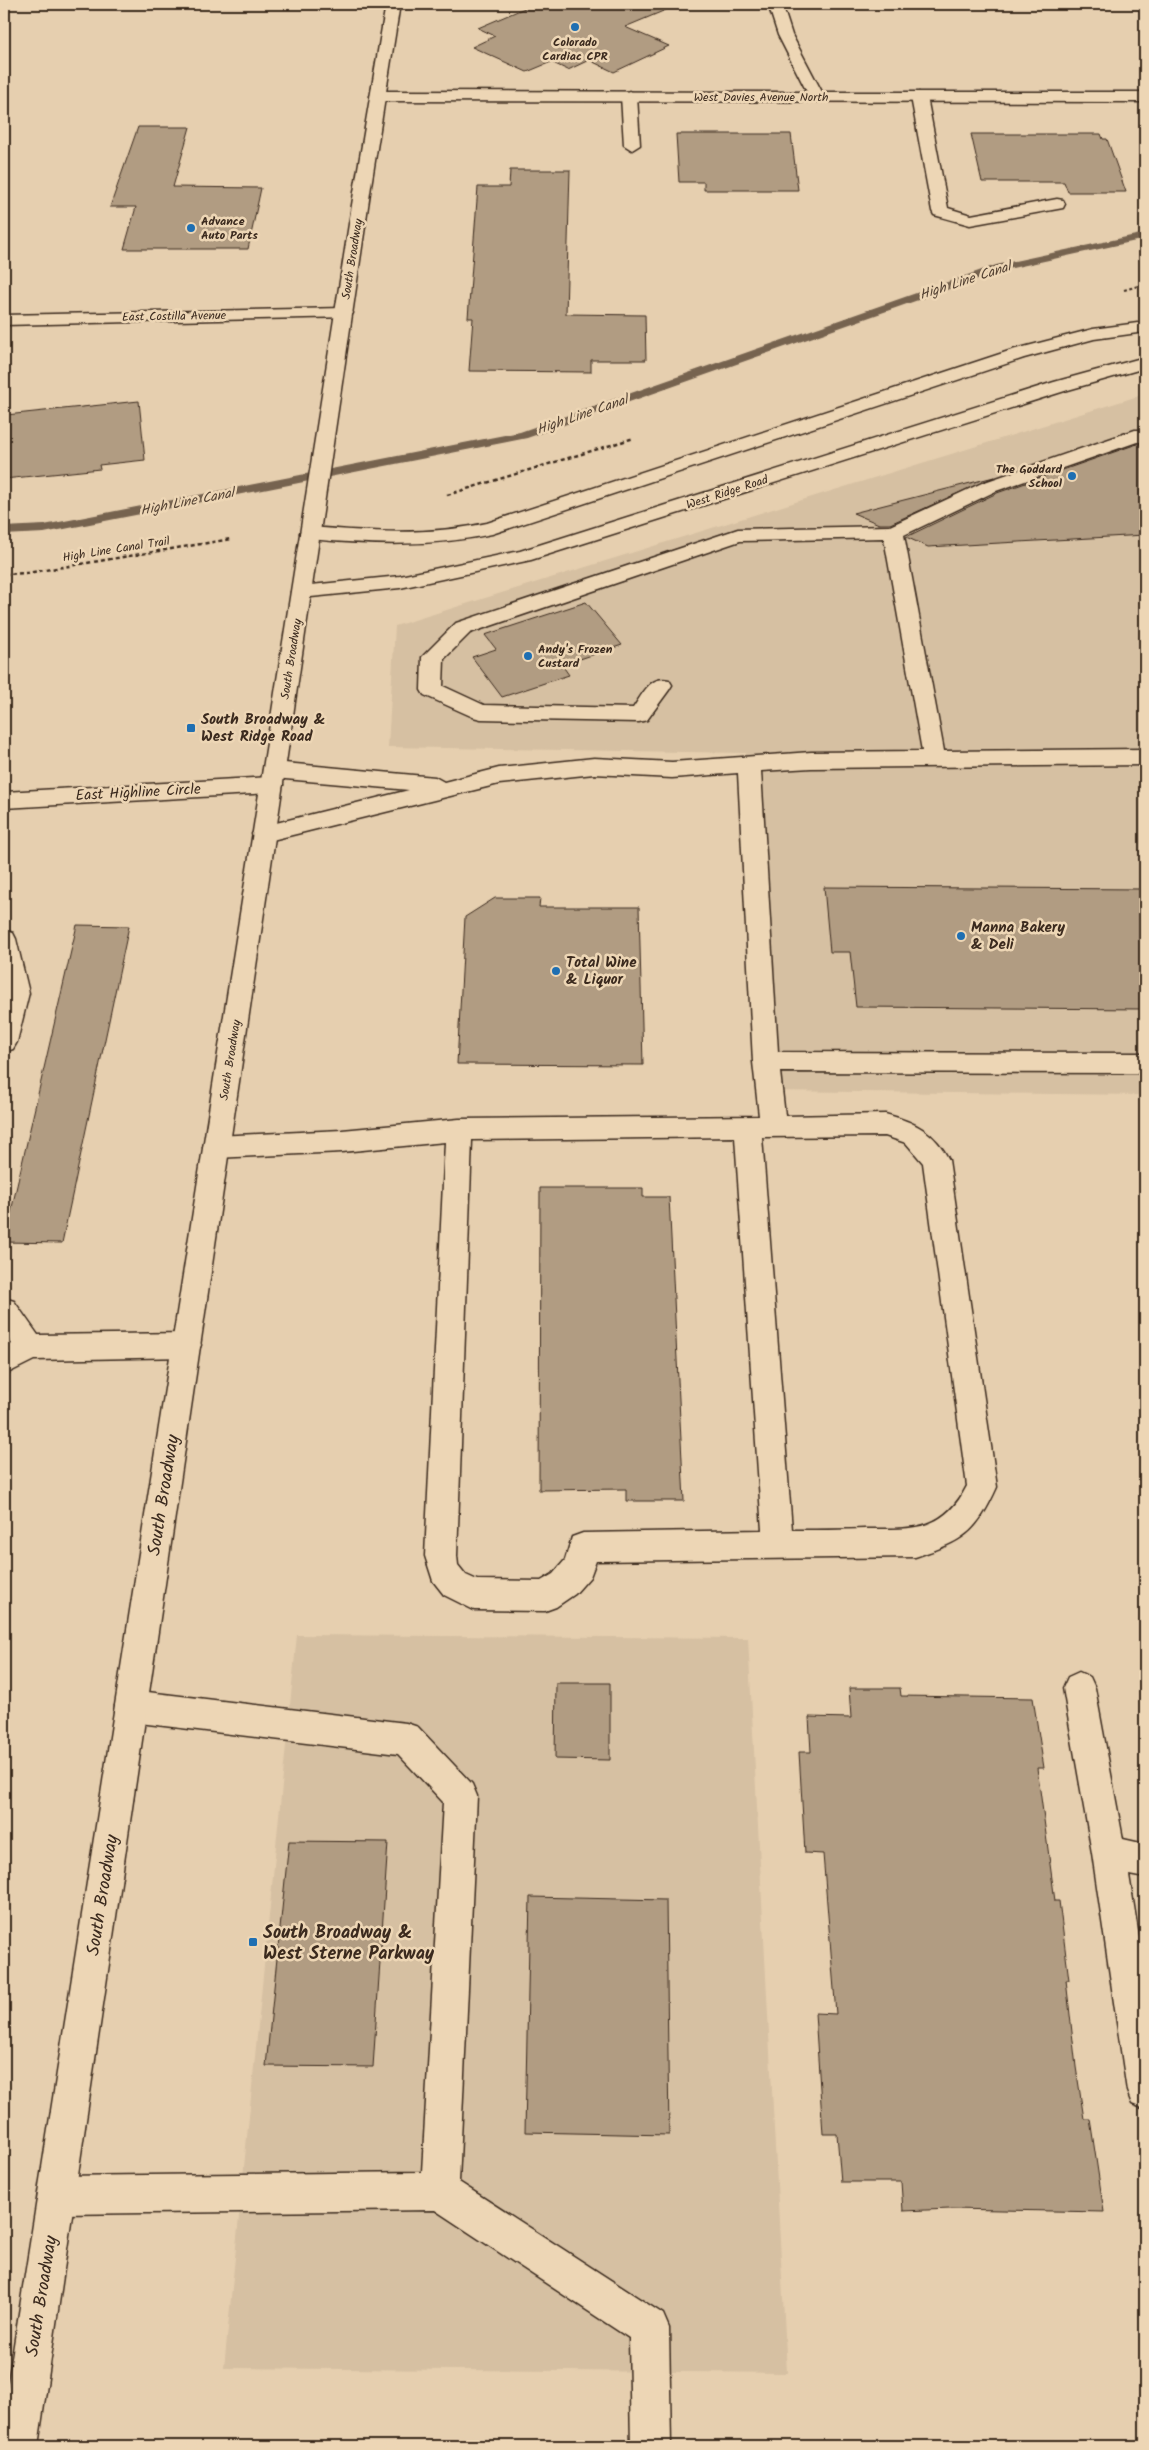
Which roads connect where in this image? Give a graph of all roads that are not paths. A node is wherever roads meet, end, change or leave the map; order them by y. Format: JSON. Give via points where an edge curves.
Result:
{"nodes":[{"id":1,"x":393,"y":4,"type":"edge"},
{"id":2,"x":775,"y":4,"type":"edge"},
{"id":3,"x":378,"y":96,"type":"junction"},
{"id":4,"x":629,"y":96,"type":"junction"},
{"id":5,"x":817,"y":97,"type":"junction"},
{"id":6,"x":919,"y":97,"type":"junction"},
{"id":7,"x":1145,"y":97,"type":"edge"},
{"id":8,"x":632,"y":145,"type":"dead end"},
{"id":9,"x":1057,"y":204,"type":"dead end"},
{"id":10,"x":344,"y":313,"type":"junction"},
{"id":11,"x":4,"y":320,"type":"edge"},
{"id":12,"x":1145,"y":327,"type":"edge"},
{"id":13,"x":1145,"y":362,"type":"edge"},
{"id":14,"x":1145,"y":436,"type":"edge"},
{"id":15,"x":893,"y":532,"type":"junction"},
{"id":16,"x":310,"y":533,"type":"junction"},
{"id":17,"x":301,"y":592,"type":"junction"},
{"id":18,"x":662,"y":685,"type":"dead end"},
{"id":19,"x":934,"y":758,"type":"junction"},
{"id":20,"x":1145,"y":758,"type":"edge"},
{"id":21,"x":749,"y":763,"type":"junction"},
{"id":22,"x":273,"y":777,"type":"junction"},
{"id":23,"x":456,"y":786,"type":"junction"},
{"id":24,"x":4,"y":800,"type":"edge"},
{"id":25,"x":264,"y":834,"type":"junction"},
{"id":26,"x":4,"y":939,"type":"edge"},
{"id":27,"x":4,"y":1042,"type":"edge"},
{"id":28,"x":766,"y":1062,"type":"junction"},
{"id":29,"x":1145,"y":1063,"type":"edge"},
{"id":30,"x":761,"y":1127,"type":"junction"},
{"id":31,"x":459,"y":1130,"type":"junction"},
{"id":32,"x":216,"y":1147,"type":"junction"},
{"id":33,"x":4,"y":1310,"type":"edge"},
{"id":34,"x":186,"y":1345,"type":"junction"},
{"id":35,"x":31,"y":1348,"type":"junction"},
{"id":36,"x":4,"y":1362,"type":"edge"},
{"id":37,"x":778,"y":1546,"type":"junction"},
{"id":38,"x":1079,"y":1688,"type":"dead end"},
{"id":39,"x":131,"y":1706,"type":"junction"},
{"id":40,"x":1109,"y":1853,"type":"junction"},
{"id":41,"x":1145,"y":1860,"type":"edge"},
{"id":42,"x":1145,"y":2091,"type":"edge"},
{"id":43,"x":440,"y":2191,"type":"junction"},
{"id":44,"x":57,"y":2195,"type":"junction"},
{"id":45,"x":18,"y":2446,"type":"edge"},
{"id":46,"x":651,"y":2446,"type":"edge"}],
"edges":[{"from":1,"to":3,"type":"street","name":"South Broadway"},
{"from":2,"to":5,"type":"street","via":[[786,35]]},
{"from":3,"to":4,"type":"street","name":"West Davies Avenue North"},
{"from":3,"to":10,"type":"street","name":"South Broadway"},
{"from":4,"to":5,"type":"street","name":"West Davies Avenue North"},
{"from":4,"to":8,"type":"street"},
{"from":5,"to":6,"type":"street","name":"West Davies Avenue North"},
{"from":6,"to":7,"type":"street","name":"West Davies Avenue North"},
{"from":6,"to":9,"type":"street","via":[[940,211],[970,220]]},
{"from":10,"to":11,"type":"street","name":"East Costilla Avenue"},
{"from":10,"to":16,"type":"street","name":"South Broadway"},
{"from":12,"to":16,"type":"street","via":[[1094,334],[1018,354],[502,525],[459,536],[383,539]]},
{"from":13,"to":17,"type":"street","name":"West Ridge Road","via":[[524,556],[400,582]]},
{"from":14,"to":15,"type":"street","via":[[1134,436],[990,487]]},
{"from":15,"to":18,"type":"street","via":[[738,535],[463,628],[433,657],[432,690],[481,712],[639,715]]},
{"from":15,"to":19,"type":"street"},
{"from":16,"to":17,"type":"street","name":"South Broadway"},
{"from":17,"to":22,"type":"street","name":"South Broadway"},
{"from":19,"to":20,"type":"street"},
{"from":19,"to":21,"type":"street"},
{"from":21,"to":23,"type":"street","via":[[672,770],[594,766],[499,776]]},
{"from":21,"to":28,"type":"street"},
{"from":22,"to":23,"type":"street","name":"East Highline Circle"},
{"from":22,"to":24,"type":"street","name":"East Highline Circle"},
{"from":22,"to":25,"type":"street","name":"South Broadway"},
{"from":23,"to":25,"type":"street"},
{"from":25,"to":32,"type":"street","name":"South Broadway"},
{"from":26,"to":27,"type":"street","via":[[16,993]]},
{"from":28,"to":29,"type":"street"},
{"from":28,"to":30,"type":"street"},
{"from":30,"to":31,"type":"street"},
{"from":30,"to":37,"type":"street"},
{"from":30,"to":37,"type":"street","via":[[885,1125],[909,1130],[923,1141],[936,1160],[982,1487],[971,1512],[947,1532],[915,1543]]},
{"from":31,"to":32,"type":"street","via":[[342,1141]]},
{"from":31,"to":37,"type":"street","via":[[441,1556],[444,1571],[455,1585],[474,1595],[544,1596],[564,1584],[579,1567],[583,1547]]},
{"from":32,"to":34,"type":"street","name":"South Broadway"},
{"from":33,"to":35,"type":"street"},
{"from":34,"to":35,"type":"street"},
{"from":34,"to":39,"type":"street","name":"South Broadway"},
{"from":35,"to":36,"type":"street"},
{"from":38,"to":40,"type":"street"},
{"from":39,"to":43,"type":"street","via":[[406,1739],[460,1796]]},
{"from":39,"to":44,"type":"street","name":"South Broadway"},
{"from":40,"to":41,"type":"street"},
{"from":40,"to":42,"type":"street"},
{"from":43,"to":44,"type":"street"},
{"from":43,"to":46,"type":"street","via":[[649,2328]]},
{"from":44,"to":45,"type":"street","name":"South Broadway"}]}
